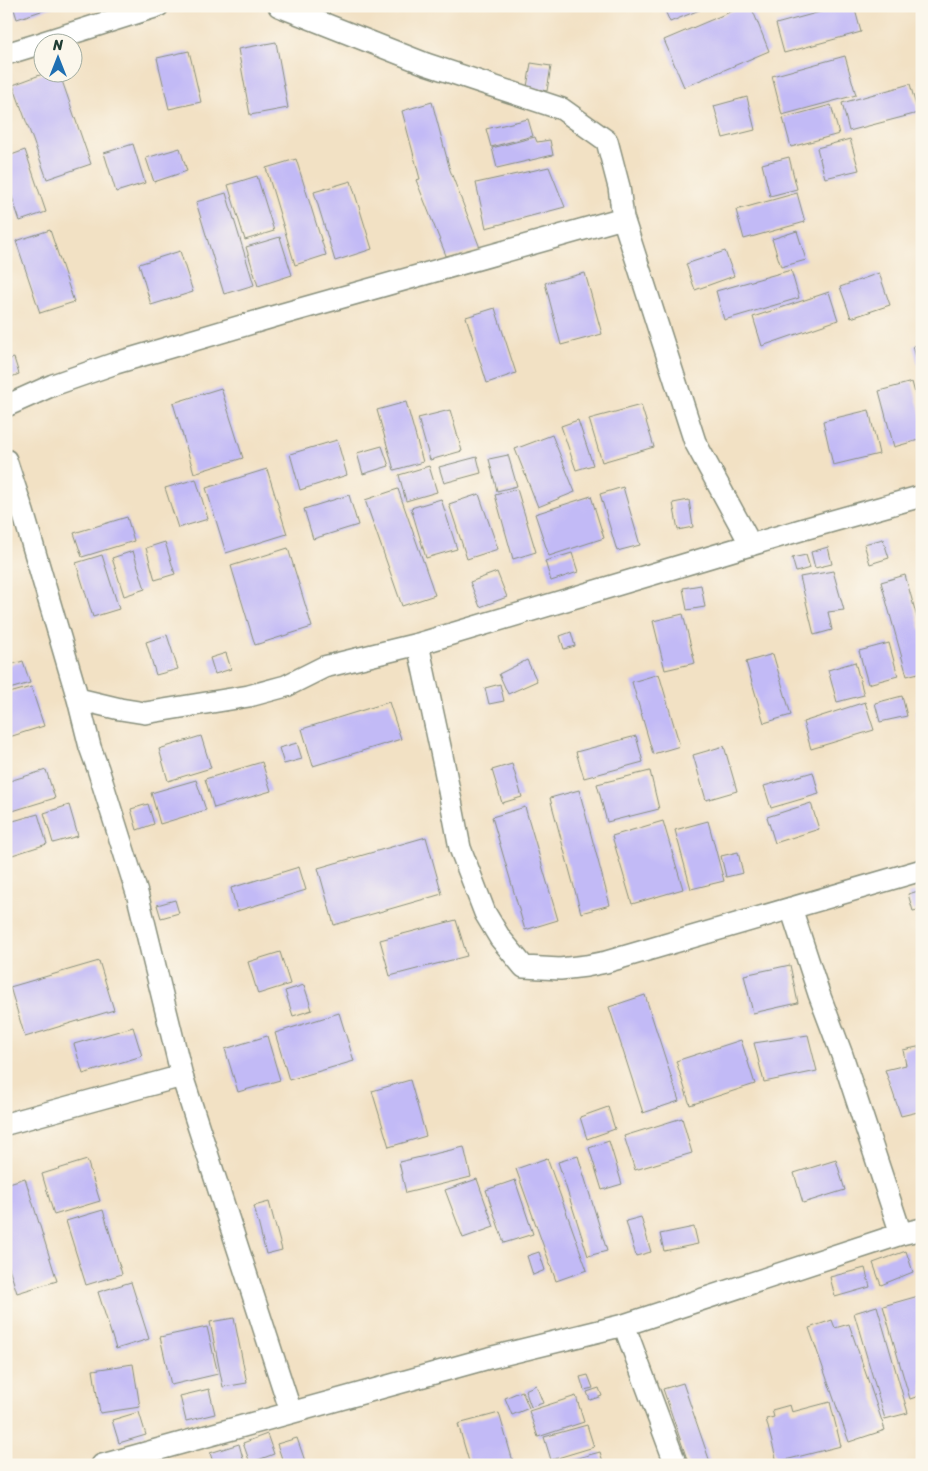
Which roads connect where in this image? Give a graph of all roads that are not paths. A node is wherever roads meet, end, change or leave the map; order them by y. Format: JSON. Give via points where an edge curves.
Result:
{"nodes":[{"id":1,"x":158,"y":6,"type":"edge"},
{"id":2,"x":279,"y":6,"type":"edge"},
{"id":3,"x":77,"y":32,"type":"edge"},
{"id":4,"x":32,"y":46,"type":"edge"},
{"id":5,"x":6,"y":54,"type":"edge"},
{"id":6,"x":624,"y":218,"type":"junction"},
{"id":7,"x":6,"y":406,"type":"edge"},
{"id":8,"x":6,"y":460,"type":"edge"},
{"id":9,"x":922,"y":496,"type":"edge"},
{"id":10,"x":751,"y":545,"type":"junction"},
{"id":11,"x":418,"y":644,"type":"junction"},
{"id":12,"x":78,"y":699,"type":"junction"},
{"id":13,"x":922,"y":870,"type":"edge"},
{"id":14,"x":791,"y":908,"type":"junction"},
{"id":15,"x":182,"y":1076,"type":"junction"},
{"id":16,"x":6,"y":1124,"type":"edge"},
{"id":17,"x":922,"y":1228,"type":"edge"},
{"id":18,"x":901,"y":1234,"type":"junction"},
{"id":19,"x":624,"y":1325,"type":"junction"},
{"id":20,"x":291,"y":1412,"type":"junction"},
{"id":21,"x":102,"y":1465,"type":"edge"},
{"id":22,"x":676,"y":1465,"type":"edge"}],
"edges":[{"from":1,"to":3,"type":"street"},
{"from":2,"to":6,"type":"street","via":[[426,64],[562,109],[607,140]]},
{"from":4,"to":5,"type":"street"},
{"from":6,"to":7,"type":"street","via":[[116,363]]},
{"from":6,"to":10,"type":"street","via":[[695,442]]},
{"from":8,"to":12,"type":"street"},
{"from":9,"to":10,"type":"street"},
{"from":10,"to":11,"type":"street"},
{"from":11,"to":12,"type":"street","via":[[324,667],[286,686],[240,697],[145,712]]},
{"from":11,"to":14,"type":"street","via":[[460,848],[485,913],[524,967],[560,969],[606,962]]},
{"from":12,"to":15,"type":"street","via":[[137,893]]},
{"from":13,"to":14,"type":"street"},
{"from":14,"to":18,"type":"street"},
{"from":15,"to":16,"type":"street"},
{"from":15,"to":20,"type":"street"},
{"from":17,"to":18,"type":"street"},
{"from":18,"to":19,"type":"street"},
{"from":19,"to":20,"type":"street"},
{"from":19,"to":22,"type":"street"},
{"from":20,"to":21,"type":"street"}]}
